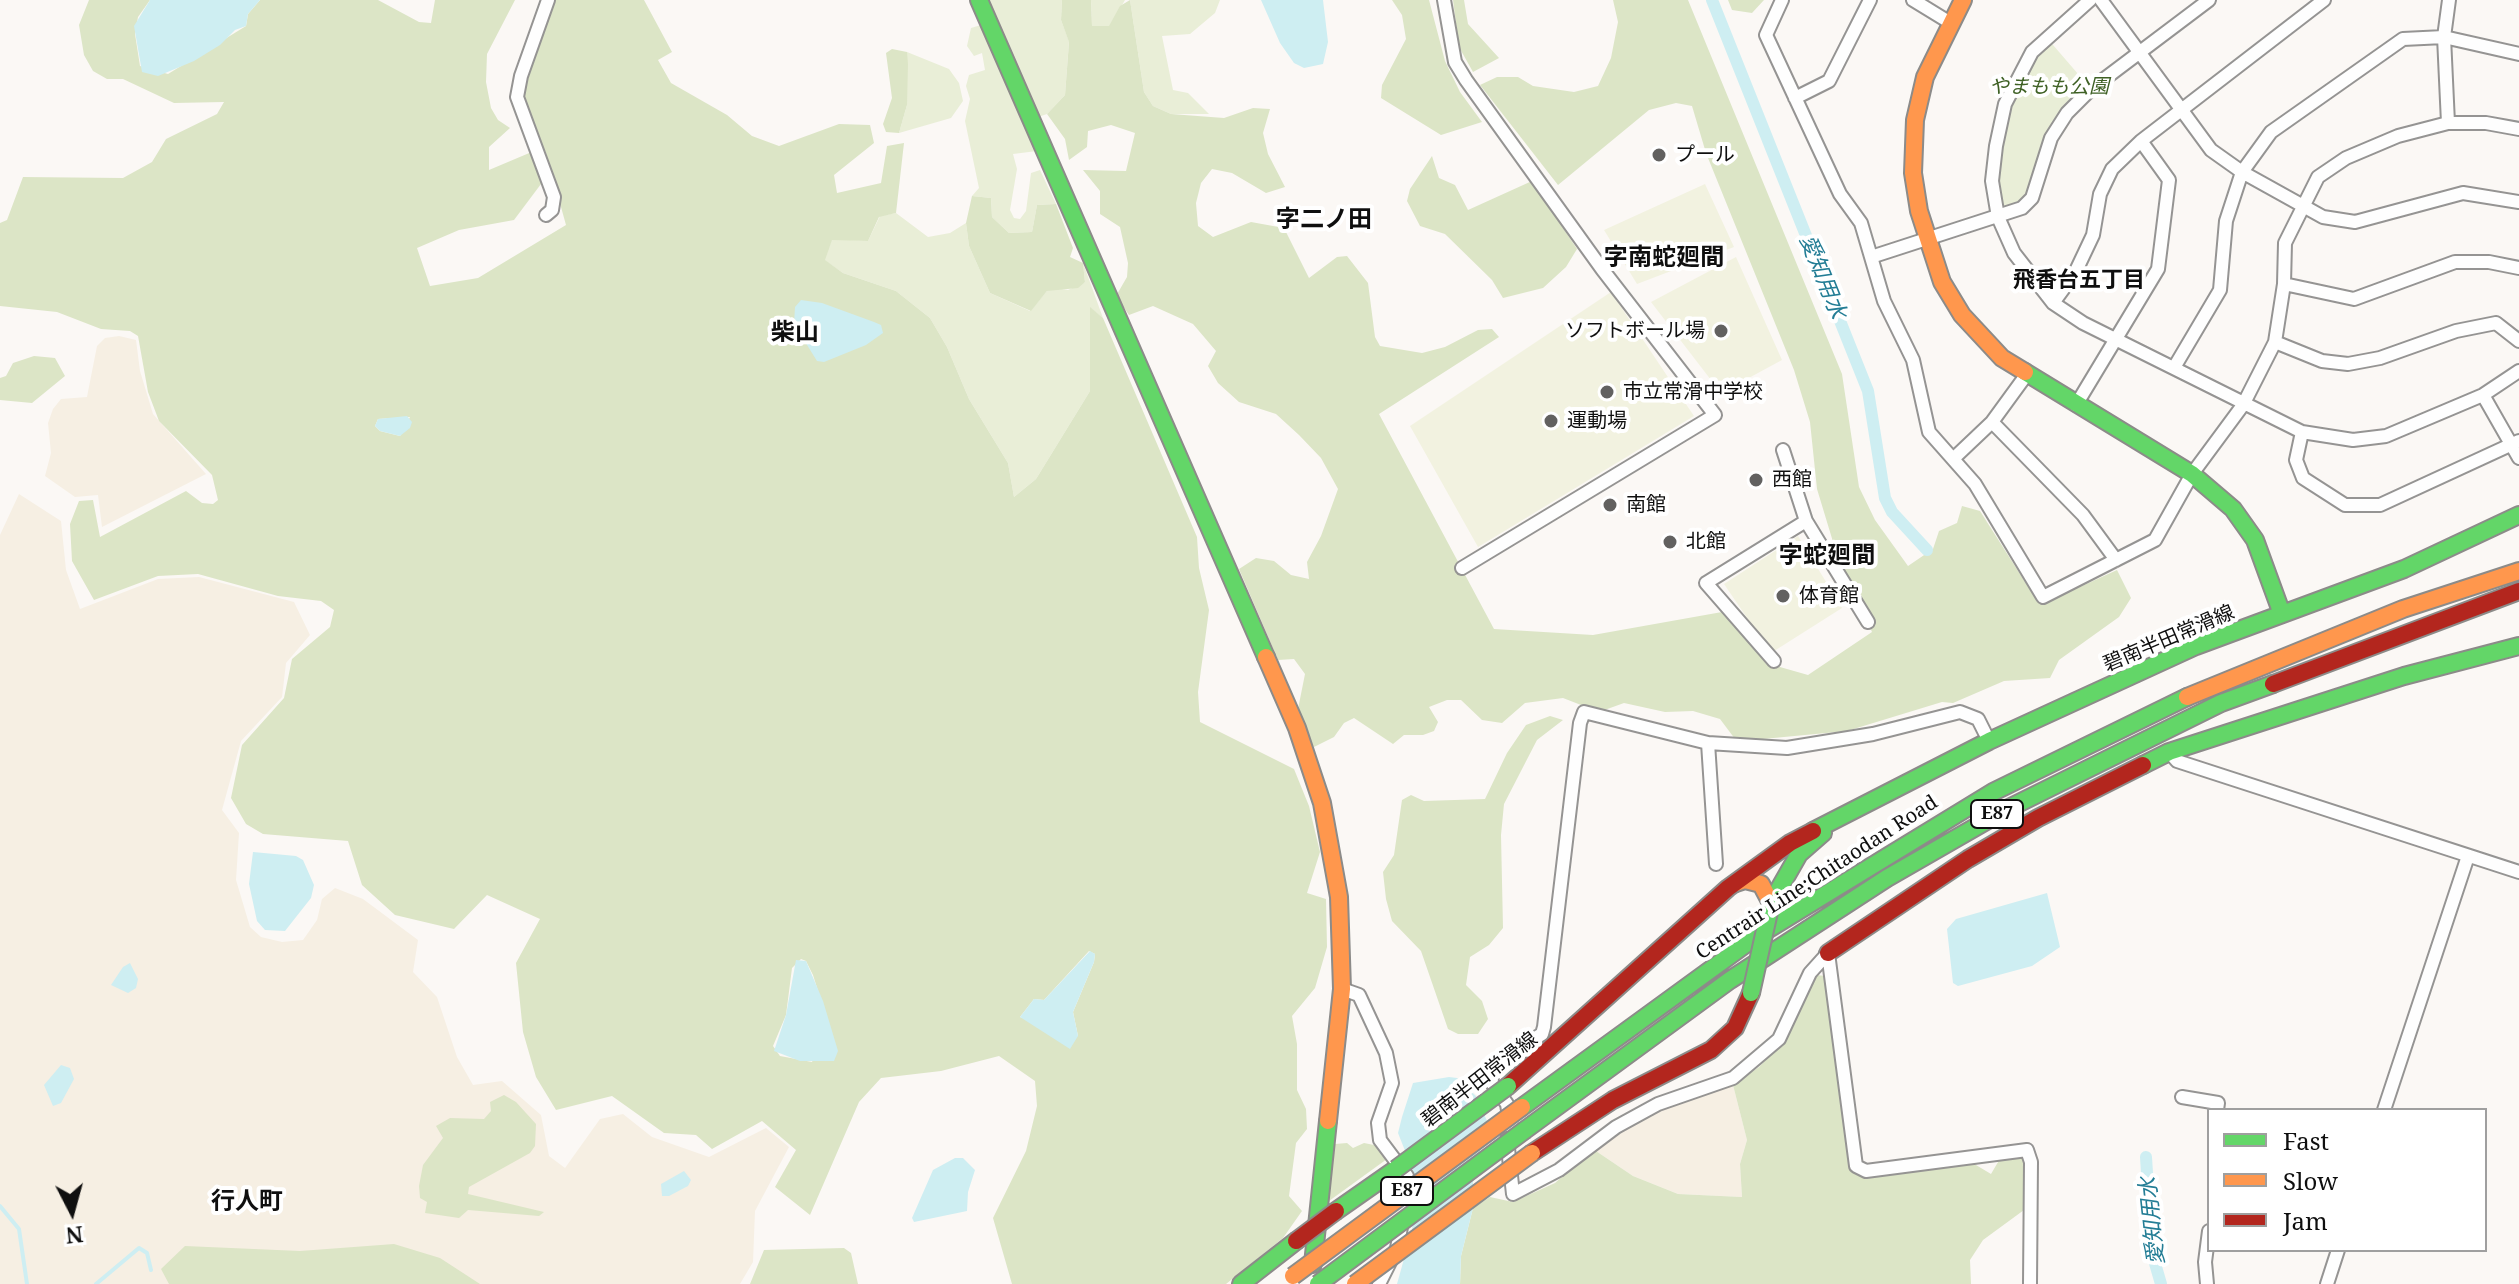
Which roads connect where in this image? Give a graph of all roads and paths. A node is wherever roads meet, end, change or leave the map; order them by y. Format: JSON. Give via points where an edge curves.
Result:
{"nodes":[{"id":1,"x":548,"y":0,"type":"edge"},
{"id":2,"x":979,"y":0,"type":"edge"},
{"id":3,"x":1444,"y":0,"type":"edge"},
{"id":4,"x":1782,"y":0,"type":"edge"},
{"id":5,"x":1870,"y":0,"type":"edge"},
{"id":6,"x":1913,"y":0,"type":"edge"},
{"id":7,"x":1963,"y":0,"type":"edge"},
{"id":8,"x":2090,"y":0,"type":"edge"},
{"id":9,"x":2101,"y":0,"type":"edge"},
{"id":10,"x":2209,"y":0,"type":"edge"},
{"id":11,"x":2324,"y":0,"type":"edge"},
{"id":12,"x":2449,"y":0,"type":"edge"},
{"id":13,"x":1949,"y":22,"type":"junction"},
{"id":14,"x":2444,"y":37,"type":"junction"},
{"id":15,"x":2140,"y":52,"type":"junction"},
{"id":16,"x":2519,"y":54,"type":"edge"},
{"id":17,"x":1795,"y":98,"type":"junction"},
{"id":18,"x":2183,"y":109,"type":"junction"},
{"id":19,"x":2448,"y":123,"type":"junction"},
{"id":20,"x":2519,"y":129,"type":"edge"},
{"id":21,"x":2141,"y":141,"type":"junction"},
{"id":22,"x":2242,"y":172,"type":"junction"},
{"id":23,"x":2519,"y":202,"type":"edge"},
{"id":24,"x":2301,"y":205,"type":"junction"},
{"id":25,"x":546,"y":215,"type":"dead end"},
{"id":26,"x":1998,"y":217,"type":"junction"},
{"id":27,"x":1926,"y":241,"type":"junction"},
{"id":28,"x":1871,"y":257,"type":"junction"},
{"id":29,"x":2519,"y":268,"type":"edge"},
{"id":30,"x":2284,"y":284,"type":"junction"},
{"id":31,"x":2053,"y":303,"type":"junction"},
{"id":32,"x":2117,"y":339,"type":"junction"},
{"id":33,"x":2519,"y":341,"type":"edge"},
{"id":34,"x":2275,"y":342,"type":"junction"},
{"id":35,"x":2175,"y":366,"type":"junction"},
{"id":36,"x":2519,"y":371,"type":"edge"},
{"id":37,"x":2027,"y":374,"type":"junction"},
{"id":38,"x":2483,"y":395,"type":"junction"},
{"id":39,"x":2076,"y":405,"type":"junction"},
{"id":40,"x":2243,"y":405,"type":"junction"},
{"id":41,"x":1992,"y":422,"type":"junction"},
{"id":42,"x":2302,"y":432,"type":"junction"},
{"id":43,"x":2515,"y":443,"type":"edge"},
{"id":44,"x":1783,"y":450,"type":"dead end"},
{"id":45,"x":2519,"y":458,"type":"edge"},
{"id":46,"x":1953,"y":459,"type":"junction"},
{"id":47,"x":2192,"y":474,"type":"junction"},
{"id":48,"x":2519,"y":515,"type":"edge"},
{"id":49,"x":1806,"y":521,"type":"junction"},
{"id":50,"x":2116,"y":560,"type":"junction"},
{"id":51,"x":2519,"y":561,"type":"edge"},
{"id":52,"x":1462,"y":568,"type":"dead end"},
{"id":53,"x":2519,"y":571,"type":"edge"},
{"id":54,"x":2473,"y":586,"type":"junction"},
{"id":55,"x":2519,"y":591,"type":"edge"},
{"id":56,"x":2282,"y":614,"type":"junction"},
{"id":57,"x":1868,"y":622,"type":"dead end"},
{"id":58,"x":2519,"y":646,"type":"edge"},
{"id":59,"x":1774,"y":661,"type":"dead end"},
{"id":60,"x":1989,"y":741,"type":"junction"},
{"id":61,"x":1708,"y":743,"type":"junction"},
{"id":62,"x":2169,"y":752,"type":"junction"},
{"id":63,"x":1842,"y":817,"type":"junction"},
{"id":64,"x":2468,"y":856,"type":"junction"},
{"id":65,"x":1716,"y":864,"type":"dead end"},
{"id":66,"x":2519,"y":872,"type":"edge"},
{"id":67,"x":1728,"y":888,"type":"junction"},
{"id":68,"x":1771,"y":903,"type":"junction"},
{"id":69,"x":1828,"y":953,"type":"junction"},
{"id":70,"x":1342,"y":989,"type":"junction"},
{"id":71,"x":2182,"y":1097,"type":"dead end"},
{"id":72,"x":2217,"y":1108,"type":"edge"},
{"id":73,"x":2385,"y":1108,"type":"edge"},
{"id":74,"x":2208,"y":1252,"type":"edge"},
{"id":75,"x":2337,"y":1252,"type":"edge"},
{"id":76,"x":1288,"y":1280,"type":"edge"},
{"id":77,"x":1241,"y":1284,"type":"edge"},
{"id":78,"x":1311,"y":1284,"type":"edge"},
{"id":79,"x":1318,"y":1284,"type":"edge"},
{"id":80,"x":1355,"y":1284,"type":"edge"},
{"id":81,"x":1379,"y":1284,"type":"edge"},
{"id":82,"x":2030,"y":1284,"type":"edge"},
{"id":83,"x":2207,"y":1284,"type":"edge"},
{"id":84,"x":2327,"y":1284,"type":"edge"}],
"edges":[{"from":1,"to":25,"type":"street","via":[[517,97],[554,197]]},
{"from":2,"to":70,"type":"main road","via":[[1297,728],[1322,803],[1339,897]]},
{"from":3,"to":52,"type":"street","via":[[1455,62],[1466,80],[1715,415]]},
{"from":4,"to":17,"type":"street","via":[[1766,35]]},
{"from":5,"to":17,"type":"street","via":[[1829,81]]},
{"from":6,"to":13,"type":"street"},
{"from":7,"to":13,"type":"main road"},
{"from":8,"to":26,"type":"street","via":[[2032,52],[2005,104],[1992,181]]},
{"from":9,"to":15,"type":"street"},
{"from":10,"to":15,"type":"street"},
{"from":11,"to":18,"type":"street"},
{"from":12,"to":14,"type":"street"},
{"from":13,"to":27,"type":"main road","via":[[1925,77],[1915,120],[1913,173]]},
{"from":14,"to":16,"type":"street"},
{"from":14,"to":19,"type":"street"},
{"from":14,"to":22,"type":"street","via":[[2403,39],[2271,132]]},
{"from":15,"to":18,"type":"street"},
{"from":15,"to":26,"type":"street","via":[[2067,113],[2051,138],[2032,198],[2016,212]]},
{"from":17,"to":28,"type":"street","via":[[1840,194],[1861,223]]},
{"from":18,"to":21,"type":"street"},
{"from":18,"to":22,"type":"street","via":[[2211,150]]},
{"from":19,"to":20,"type":"street"},
{"from":19,"to":24,"type":"street","via":[[2346,158],[2318,177]]},
{"from":21,"to":31,"type":"street","via":[[2112,169],[2100,194],[2093,235]]},
{"from":21,"to":32,"type":"street","via":[[2169,180],[2158,269]]},
{"from":22,"to":24,"type":"street"},
{"from":22,"to":35,"type":"street","via":[[2226,221],[2220,290]]},
{"from":23,"to":24,"type":"street","via":[[2463,193],[2355,222],[2323,217]]},
{"from":24,"to":30,"type":"street","via":[[2285,243]]},
{"from":26,"to":27,"type":"street"},
{"from":26,"to":31,"type":"street","via":[[2014,253]]},
{"from":27,"to":28,"type":"street"},
{"from":27,"to":37,"type":"main road","via":[[1962,315],[2002,358]]},
{"from":28,"to":46,"type":"street","via":[[1884,301],[1913,360],[1927,430]]},
{"from":29,"to":30,"type":"street","via":[[2455,262],[2354,299]]},
{"from":30,"to":34,"type":"street"},
{"from":31,"to":32,"type":"street"},
{"from":32,"to":35,"type":"street"},
{"from":32,"to":39,"type":"street"},
{"from":33,"to":34,"type":"street","via":[[2496,323],[2348,364],[2322,361]]},
{"from":34,"to":40,"type":"street"},
{"from":35,"to":40,"type":"street"},
{"from":36,"to":38,"type":"street"},
{"from":37,"to":39,"type":"main road"},
{"from":37,"to":41,"type":"street"},
{"from":38,"to":42,"type":"street","via":[[2386,436],[2353,440]]},
{"from":38,"to":43,"type":"street"},
{"from":39,"to":47,"type":"main road"},
{"from":40,"to":42,"type":"street"},
{"from":40,"to":47,"type":"street"},
{"from":41,"to":46,"type":"street"},
{"from":41,"to":50,"type":"street","via":[[2083,515]]},
{"from":42,"to":43,"type":"street","via":[[2296,460],[2303,478],[2345,505],[2380,505]]},
{"from":43,"to":45,"type":"street"},
{"from":44,"to":49,"type":"street"},
{"from":46,"to":50,"type":"street","via":[[1975,484],[2043,597]]},
{"from":47,"to":50,"type":"street","via":[[2155,540]]},
{"from":47,"to":56,"type":"main road","via":[[2233,509],[2255,540]]},
{"from":48,"to":56,"type":"main road","name":"碧南半田常滑線","via":[[2404,569]]},
{"from":49,"to":57,"type":"street"},
{"from":49,"to":59,"type":"street","via":[[1706,583]]},
{"from":51,"to":54,"type":"main road"},
{"from":53,"to":54,"type":"main road","name":"Centrair Line;Chitaodan Road","number":"E87"},
{"from":54,"to":76,"type":"main road","name":"Centrair Line;Chitaodan Road","number":"E87","bridge":true,"via":[[2214,685],[1993,792],[1754,938]]},
{"from":55,"to":79,"type":"main road","name":"Centrair Line;Chitaodan Road","number":"E87","bridge":true,"via":[[2221,703],[2007,809],[1887,878],[1730,980]]},
{"from":56,"to":60,"type":"main road","name":"碧南半田常滑線","via":[[2196,646]]},
{"from":58,"to":62,"type":"main road","via":[[2404,676]]},
{"from":60,"to":61,"type":"street","via":[[1978,719],[1960,712],[1787,748]]},
{"from":60,"to":63,"type":"main road","name":"碧南半田常滑線"},
{"from":61,"to":65,"type":"street"},
{"from":61,"to":69,"type":"street","via":[[1596,714],[1584,712],[1581,718],[1544,1027],[1542,1034],[1494,1063],[1491,1071],[1509,1113],[1513,1194],[1658,1104],[1733,1078],[1755,1063],[1779,1039],[1810,973]]},
{"from":62,"to":64,"type":"street","via":[[2177,761]]},
{"from":62,"to":69,"type":"main road","via":[[1968,859]]},
{"from":63,"to":67,"type":"main road","name":"碧南半田常滑線","via":[[1790,843]]},
{"from":63,"to":68,"type":"main road","name":"碧南半田常滑線","via":[[1799,854]]},
{"from":64,"to":66,"type":"street"},
{"from":64,"to":73,"type":"street"},
{"from":67,"to":68,"type":"main road","via":[[1754,881]]},
{"from":67,"to":77,"type":"main road","name":"碧南半田常滑線","bridge":true,"via":[[1508,1086]]},
{"from":68,"to":80,"type":"main road","name":"碧南半田常滑線","bridge":true,"via":[[1751,993],[1735,1028],[1711,1050],[1613,1100],[1532,1153]]},
{"from":69,"to":82,"type":"street","via":[[1856,1166],[1866,1171],[2027,1150]]},
{"from":70,"to":78,"type":"main road"},
{"from":70,"to":81,"type":"street","via":[[1359,995],[1386,1053],[1392,1083],[1378,1123],[1380,1140],[1408,1184],[1397,1248]]},
{"from":71,"to":72,"type":"street","via":[[2218,1103]]},
{"from":74,"to":83,"type":"street"},
{"from":75,"to":84,"type":"street"}]}
